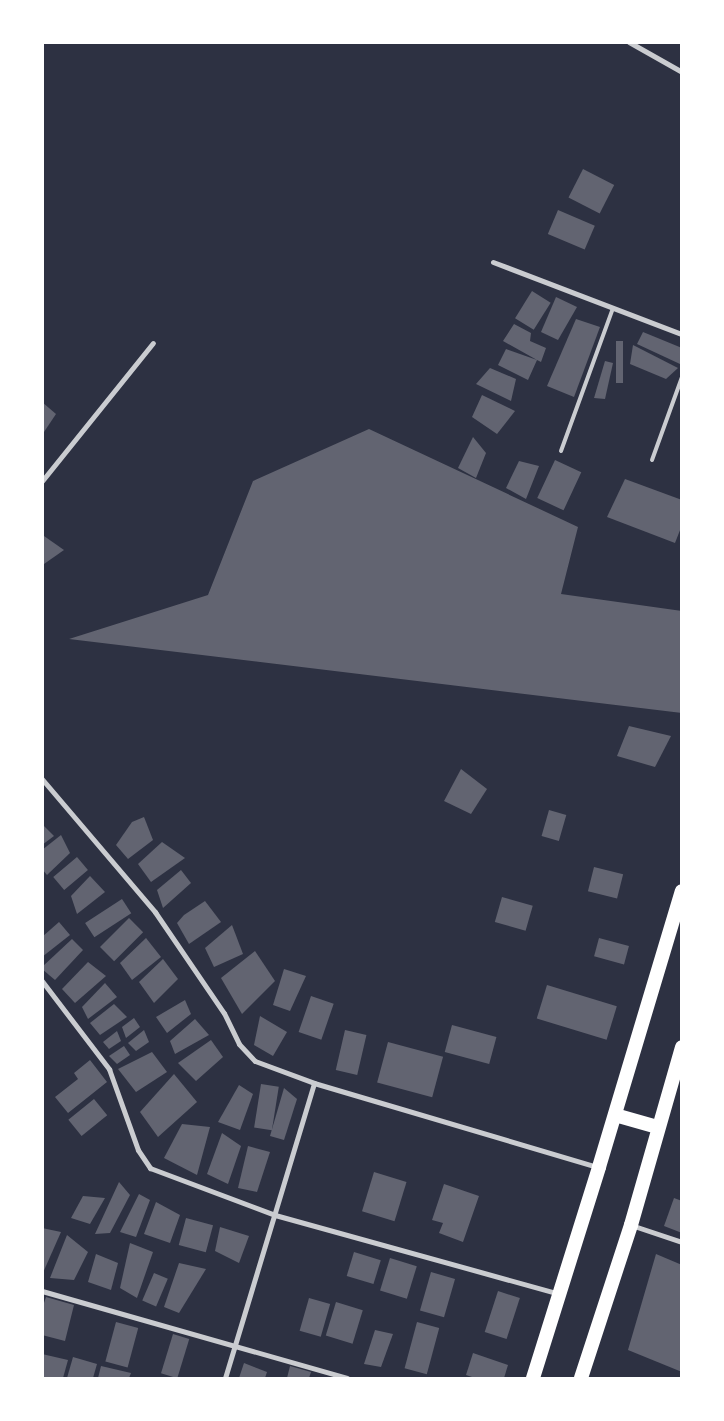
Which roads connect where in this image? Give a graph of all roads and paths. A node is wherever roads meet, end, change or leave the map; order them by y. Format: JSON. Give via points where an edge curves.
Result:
{"nodes":[{"id":1,"x":629,"y":42,"type":"edge"},
{"id":2,"x":682,"y":72,"type":"edge"},
{"id":3,"x":493,"y":262,"type":"dead end"},
{"id":4,"x":613,"y":308,"type":"junction"},
{"id":5,"x":682,"y":334,"type":"edge"},
{"id":6,"x":152,"y":344,"type":"dead end"},
{"id":7,"x":682,"y":377,"type":"edge"},
{"id":8,"x":561,"y":450,"type":"dead end"},
{"id":9,"x":652,"y":460,"type":"dead end"},
{"id":10,"x":42,"y":481,"type":"edge"},
{"id":11,"x":42,"y":779,"type":"edge"},
{"id":12,"x":682,"y":891,"type":"edge"},
{"id":13,"x":42,"y":981,"type":"edge"},
{"id":14,"x":681,"y":1050,"type":"edge"},
{"id":15,"x":314,"y":1083,"type":"junction"},
{"id":16,"x":615,"y":1116,"type":"junction"},
{"id":17,"x":657,"y":1128,"type":"junction"},
{"id":18,"x":599,"y":1167,"type":"junction"},
{"id":19,"x":275,"y":1215,"type":"junction"},
{"id":20,"x":630,"y":1225,"type":"junction"},
{"id":21,"x":682,"y":1242,"type":"edge"},
{"id":22,"x":42,"y":1291,"type":"edge"},
{"id":23,"x":559,"y":1294,"type":"junction"},
{"id":24,"x":236,"y":1346,"type":"junction"},
{"id":25,"x":225,"y":1378,"type":"edge"},
{"id":26,"x":347,"y":1378,"type":"edge"},
{"id":27,"x":533,"y":1378,"type":"edge"},
{"id":28,"x":581,"y":1378,"type":"edge"}],
"edges":[{"from":1,"to":2,"type":"street"},
{"from":3,"to":4,"type":"street"},
{"from":4,"to":5,"type":"street"},
{"from":4,"to":8,"type":"lane"},
{"from":6,"to":10,"type":"street"},
{"from":7,"to":9,"type":"lane"},
{"from":11,"to":15,"type":"street","via":[[155,912],[254,1061]]},
{"from":12,"to":16,"type":"highway"},
{"from":13,"to":19,"type":"street","via":[[109,1068],[138,1150],[150,1168]]},
{"from":14,"to":17,"type":"highway"},
{"from":15,"to":18,"type":"street"},
{"from":15,"to":19,"type":"street"},
{"from":16,"to":17,"type":"highway"},
{"from":16,"to":18,"type":"highway"},
{"from":17,"to":20,"type":"highway"},
{"from":18,"to":23,"type":"highway"},
{"from":19,"to":23,"type":"street"},
{"from":19,"to":24,"type":"street"},
{"from":20,"to":21,"type":"street"},
{"from":20,"to":28,"type":"highway"},
{"from":22,"to":24,"type":"street"},
{"from":23,"to":27,"type":"highway"},
{"from":24,"to":25,"type":"street"},
{"from":24,"to":26,"type":"street"}]}
